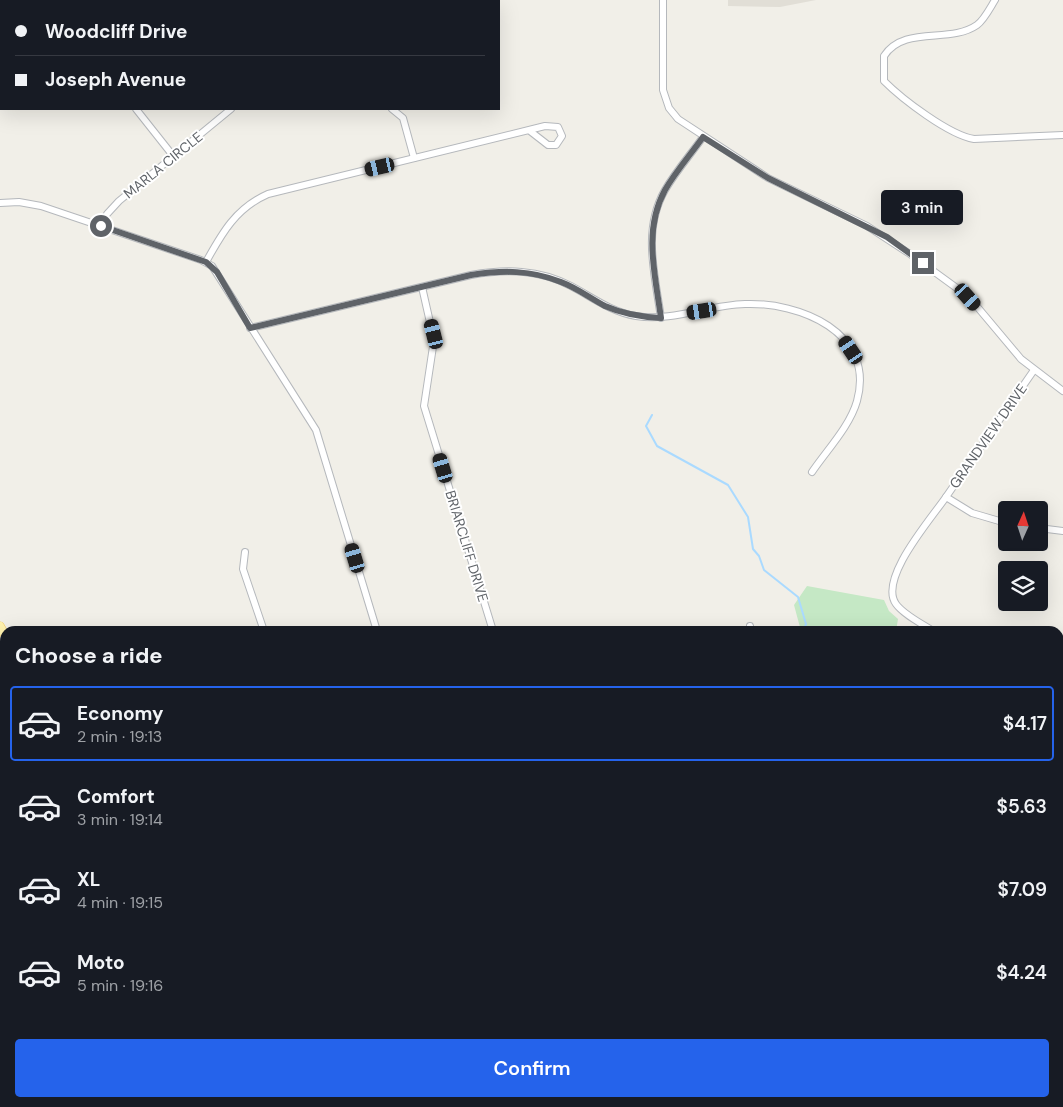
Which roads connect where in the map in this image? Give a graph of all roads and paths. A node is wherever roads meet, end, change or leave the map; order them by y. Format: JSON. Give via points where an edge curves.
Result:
{"nodes":[{"id":1,"x":663,"y":0,"type":"edge"},
{"id":2,"x":995,"y":0,"type":"edge"},
{"id":3,"x":137,"y":110,"type":"edge"},
{"id":4,"x":230,"y":110,"type":"edge"},
{"id":5,"x":393,"y":110,"type":"edge"},
{"id":6,"x":530,"y":131,"type":"junction"},
{"id":7,"x":1063,"y":135,"type":"edge"},
{"id":8,"x":703,"y":137,"type":"junction"},
{"id":9,"x":174,"y":157,"type":"junction"},
{"id":10,"x":414,"y":158,"type":"junction"},
{"id":11,"x":0,"y":203,"type":"edge"},
{"id":12,"x":101,"y":226,"type":"junction"},
{"id":13,"x":206,"y":262,"type":"junction"},
{"id":14,"x":422,"y":287,"type":"junction"},
{"id":15,"x":661,"y":318,"type":"junction"},
{"id":16,"x":250,"y":328,"type":"junction"},
{"id":17,"x":1034,"y":370,"type":"junction"},
{"id":18,"x":1063,"y":391,"type":"edge"},
{"id":19,"x":812,"y":472,"type":"dead end"},
{"id":20,"x":946,"y":497,"type":"junction"},
{"id":21,"x":998,"y":521,"type":"edge"},
{"id":22,"x":1048,"y":530,"type":"edge"},
{"id":23,"x":1063,"y":532,"type":"edge"},
{"id":24,"x":245,"y":552,"type":"dead end"},
{"id":25,"x":262,"y":626,"type":"edge"},
{"id":26,"x":375,"y":626,"type":"edge"},
{"id":27,"x":491,"y":626,"type":"edge"},
{"id":28,"x":926,"y":626,"type":"edge"}],
"edges":[{"from":1,"to":8,"type":"street","via":[[662,72],[666,102],[678,119]]},
{"from":2,"to":7,"type":"street","via":[[977,25],[966,30],[895,44],[884,56],[884,80],[964,137]]},
{"from":3,"to":9,"type":"street"},
{"from":4,"to":9,"type":"street","name":"MARLA CIRCLE"},
{"from":5,"to":10,"type":"street","via":[[403,118]]},
{"from":6,"to":6,"type":"street","via":[[554,125],[562,136],[556,144],[548,145]]},
{"from":6,"to":10,"type":"street"},
{"from":8,"to":15,"type":"street","via":[[666,188],[654,218],[652,250]]},
{"from":8,"to":17,"type":"street","via":[[768,178],[867,226],[910,254],[968,297],[1016,354]]},
{"from":9,"to":12,"type":"street","name":"MARLA CIRCLE","via":[[114,206]]},
{"from":10,"to":13,"type":"street","via":[[259,198],[230,222]]},
{"from":11,"to":12,"type":"street","via":[[34,204]]},
{"from":12,"to":13,"type":"street"},
{"from":13,"to":16,"type":"street","via":[[217,272]]},
{"from":14,"to":15,"type":"street","via":[[482,273],[520,271],[562,282],[605,306],[627,314]]},
{"from":14,"to":16,"type":"street"},
{"from":14,"to":27,"type":"street","name":"BRIARCLIFF DRIVE","via":[[434,340],[424,406]]},
{"from":15,"to":19,"type":"street","via":[[754,304],[800,312],[822,321],[837,332],[857,364],[859,392],[847,420]]},
{"from":16,"to":26,"type":"street","via":[[316,430]]},
{"from":17,"to":18,"type":"street"},
{"from":17,"to":20,"type":"street","name":"GRANDVIEW DRIVE"},
{"from":20,"to":21,"type":"street","name":"GRANDVIEW DRIVE","via":[[972,513]]},
{"from":20,"to":28,"type":"street","via":[[891,583],[892,597],[897,605]]},
{"from":22,"to":23,"type":"street"},
{"from":24,"to":25,"type":"street","via":[[243,569]]}]}
